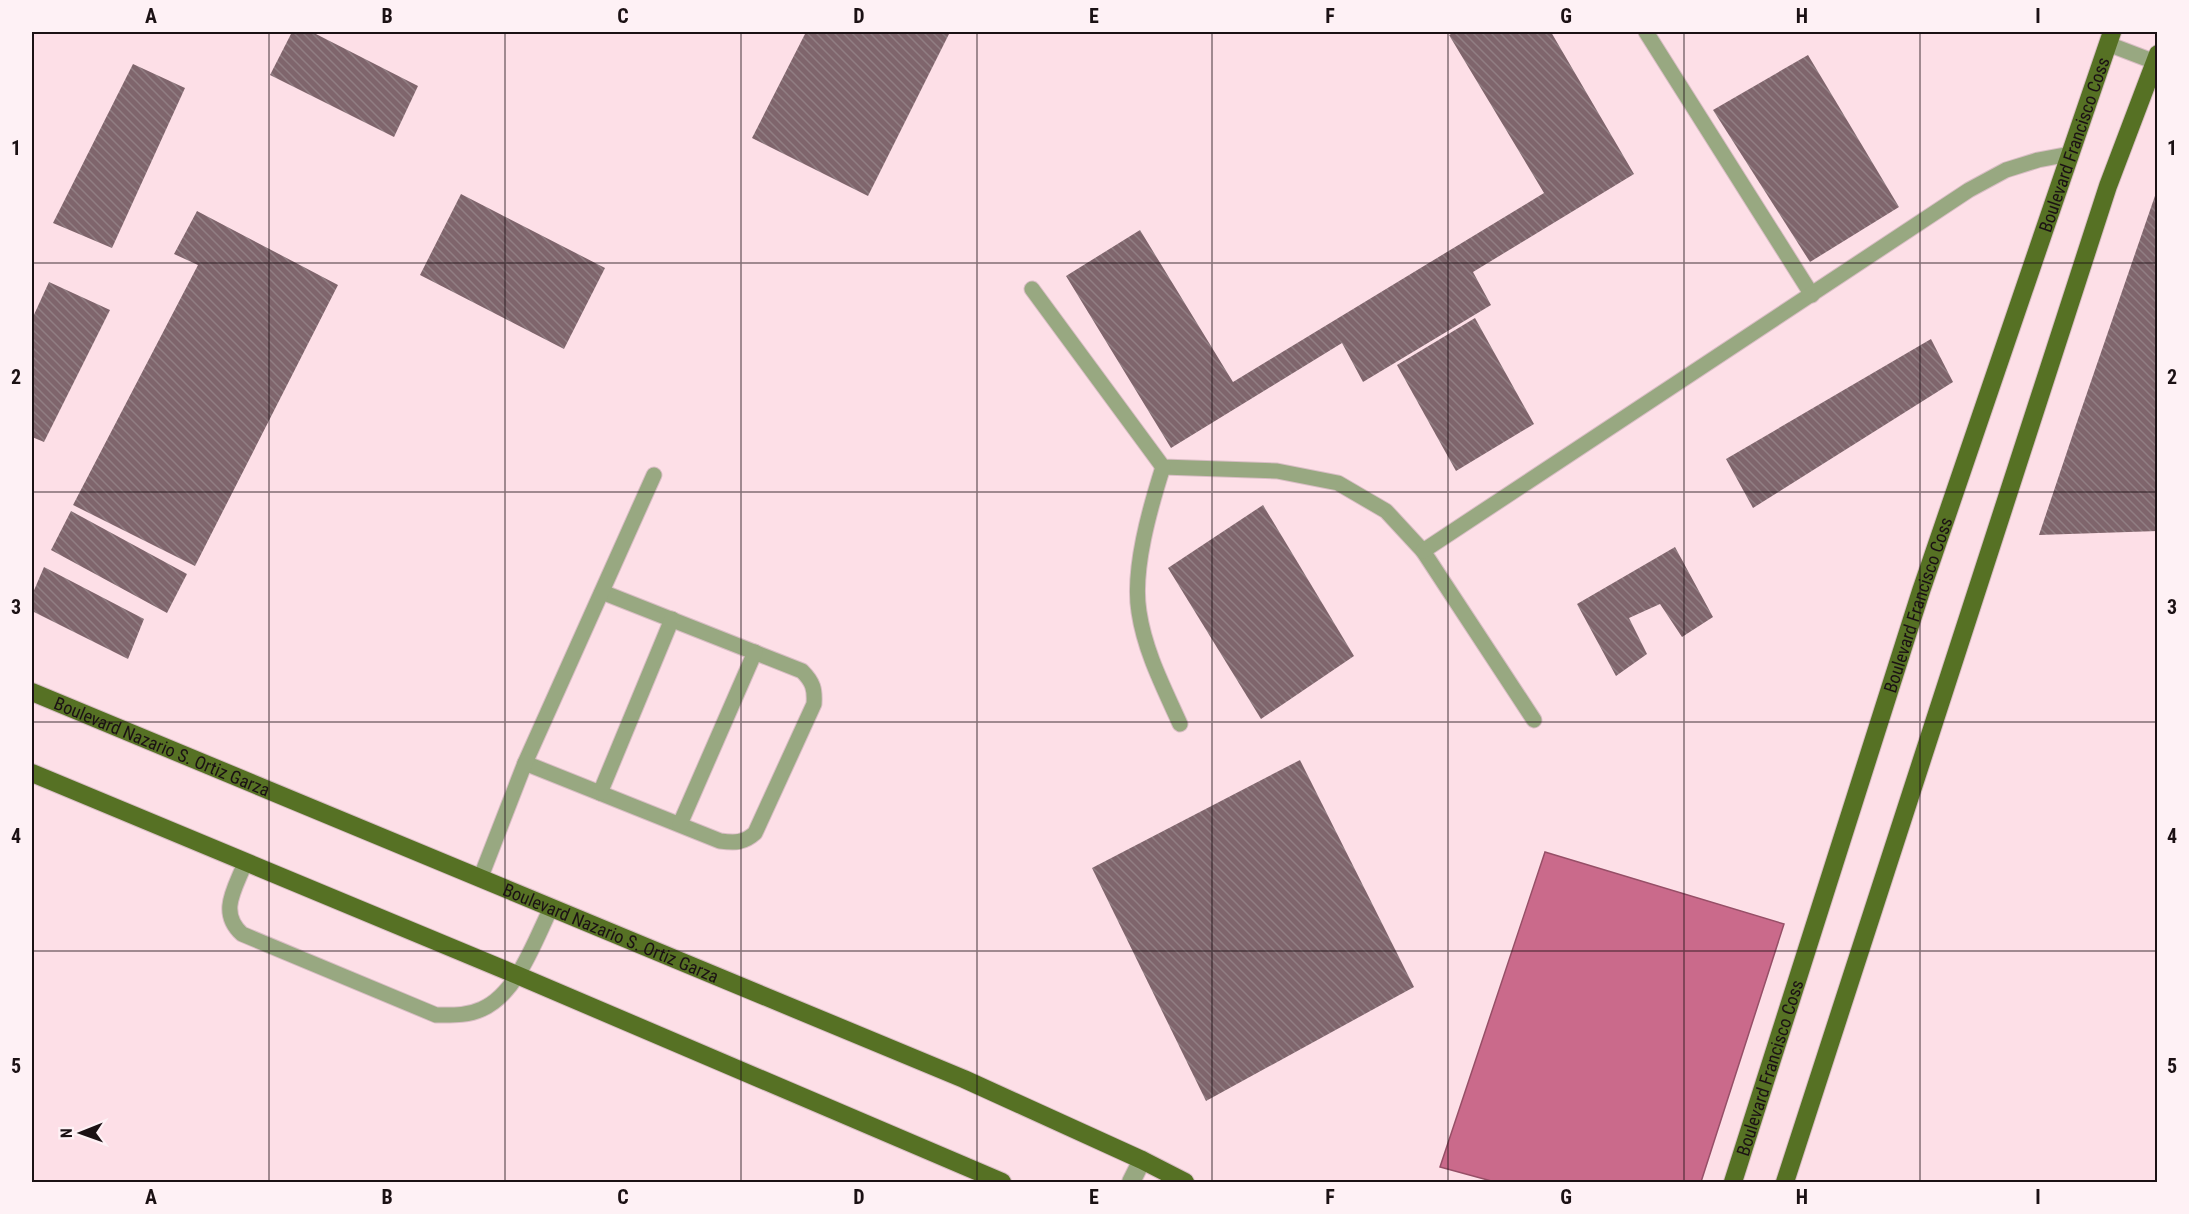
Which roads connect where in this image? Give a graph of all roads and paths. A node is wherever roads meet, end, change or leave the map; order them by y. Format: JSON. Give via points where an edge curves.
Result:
{"nodes":[{"id":1,"x":1646,"y":32,"type":"edge"},
{"id":2,"x":2110,"y":38,"type":"edge"},
{"id":3,"x":2156,"y":58,"type":"edge"},
{"id":4,"x":2070,"y":154,"type":"junction"},
{"id":5,"x":1032,"y":289,"type":"dead end"},
{"id":6,"x":1812,"y":295,"type":"junction"},
{"id":7,"x":1163,"y":467,"type":"junction"},
{"id":8,"x":654,"y":475,"type":"dead end"},
{"id":9,"x":1423,"y":551,"type":"junction"},
{"id":10,"x":602,"y":592,"type":"junction"},
{"id":11,"x":672,"y":619,"type":"junction"},
{"id":12,"x":755,"y":652,"type":"junction"},
{"id":13,"x":32,"y":692,"type":"edge"},
{"id":14,"x":1534,"y":720,"type":"dead end"},
{"id":15,"x":1180,"y":724,"type":"dead end"},
{"id":16,"x":525,"y":763,"type":"junction"},
{"id":17,"x":32,"y":773,"type":"edge"},
{"id":18,"x":600,"y":793,"type":"junction"},
{"id":19,"x":680,"y":824,"type":"junction"},
{"id":20,"x":245,"y":863,"type":"junction"},
{"id":21,"x":480,"y":879,"type":"junction"},
{"id":22,"x":551,"y":908,"type":"junction"},
{"id":23,"x":517,"y":975,"type":"junction"},
{"id":24,"x":1142,"y":1160,"type":"junction"},
{"id":25,"x":1002,"y":1182,"type":"edge"},
{"id":26,"x":1131,"y":1182,"type":"edge"},
{"id":27,"x":1185,"y":1182,"type":"edge"},
{"id":28,"x":1733,"y":1182,"type":"edge"},
{"id":29,"x":1785,"y":1182,"type":"edge"}],
"edges":[{"from":1,"to":6,"type":"lane"},
{"from":2,"to":3,"type":"lane"},
{"from":2,"to":4,"type":"main road","name":"Boulevard Francisco Coss"},
{"from":3,"to":29,"type":"main road","via":[[2108,186]]},
{"from":4,"to":6,"type":"lane","via":[[2006,170],[1969,190]]},
{"from":4,"to":28,"type":"main road","name":"Boulevard Francisco Coss","via":[[1921,591]]},
{"from":5,"to":7,"type":"lane"},
{"from":6,"to":9,"type":"lane"},
{"from":7,"to":9,"type":"lane","via":[[1277,471],[1338,483],[1386,511]]},
{"from":7,"to":15,"type":"lane","via":[[1149,509],[1138,576],[1138,611],[1150,656]]},
{"from":8,"to":10,"type":"lane"},
{"from":9,"to":14,"type":"lane"},
{"from":10,"to":11,"type":"lane"},
{"from":10,"to":16,"type":"lane"},
{"from":11,"to":12,"type":"lane"},
{"from":11,"to":18,"type":"lane"},
{"from":12,"to":19,"type":"lane"},
{"from":12,"to":19,"type":"lane","via":[[802,671],[815,690],[814,704],[755,833],[735,843],[720,841]]},
{"from":13,"to":21,"type":"main road","name":"Boulevard Nazario S. Ortiz Garza"},
{"from":16,"to":18,"type":"lane"},
{"from":16,"to":21,"type":"lane"},
{"from":17,"to":20,"type":"main road"},
{"from":18,"to":19,"type":"lane"},
{"from":20,"to":23,"type":"main road"},
{"from":20,"to":23,"type":"lane","via":[[229,915],[242,934],[436,1015],[460,1015],[482,1009],[499,999]]},
{"from":21,"to":22,"type":"main road","name":"Boulevard Nazario S. Ortiz Garza"},
{"from":22,"to":23,"type":"lane"},
{"from":22,"to":24,"type":"main road","name":"Boulevard Nazario S. Ortiz Garza","via":[[964,1079]]},
{"from":23,"to":25,"type":"main road"},
{"from":24,"to":26,"type":"street"},
{"from":24,"to":27,"type":"main road","name":"Boulevard Nazario S. Ortiz Garza"}]}
